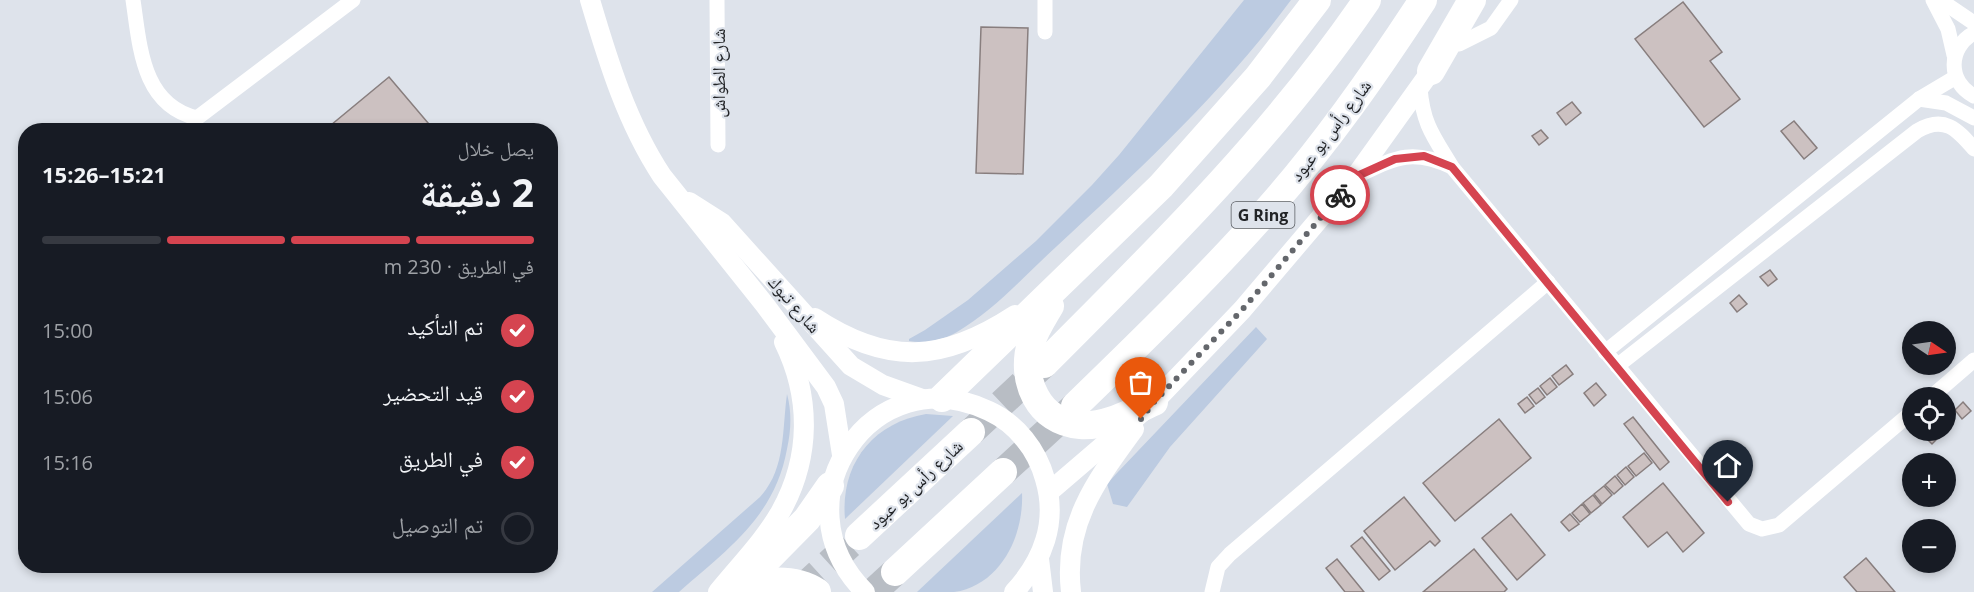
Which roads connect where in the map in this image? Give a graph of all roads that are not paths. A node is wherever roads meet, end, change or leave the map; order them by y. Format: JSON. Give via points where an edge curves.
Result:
{"nodes":[{"id":1,"x":133,"y":0,"type":"edge"},
{"id":2,"x":354,"y":0,"type":"edge"},
{"id":3,"x":591,"y":0,"type":"edge"},
{"id":4,"x":717,"y":0,"type":"edge"},
{"id":5,"x":1045,"y":0,"type":"edge"},
{"id":6,"x":1317,"y":0,"type":"edge"},
{"id":7,"x":1367,"y":0,"type":"edge"},
{"id":8,"x":1424,"y":0,"type":"edge"},
{"id":9,"x":1472,"y":0,"type":"edge"},
{"id":10,"x":1487,"y":0,"type":"edge"},
{"id":11,"x":1511,"y":0,"type":"edge"},
{"id":12,"x":1933,"y":0,"type":"edge"},
{"id":13,"x":1940,"y":0,"type":"edge"},
{"id":14,"x":1974,"y":23,"type":"edge"},
{"id":15,"x":1045,"y":32,"type":"dead end"},
{"id":16,"x":1974,"y":33,"type":"edge"},
{"id":17,"x":1459,"y":44,"type":"junction"},
{"id":18,"x":1954,"y":55,"type":"junction"},
{"id":19,"x":1425,"y":80,"type":"junction"},
{"id":20,"x":1958,"y":82,"type":"junction"},
{"id":21,"x":1974,"y":96,"type":"edge"},
{"id":22,"x":1919,"y":99,"type":"junction"},
{"id":23,"x":1946,"y":103,"type":"junction"},
{"id":24,"x":1974,"y":118,"type":"edge"},
{"id":25,"x":718,"y":145,"type":"dead end"},
{"id":26,"x":1974,"y":149,"type":"edge"},
{"id":27,"x":1452,"y":167,"type":"junction"},
{"id":28,"x":1355,"y":177,"type":"junction"},
{"id":29,"x":677,"y":194,"type":"junction"},
{"id":30,"x":1548,"y":282,"type":"junction"},
{"id":31,"x":1062,"y":283,"type":"junction"},
{"id":32,"x":765,"y":305,"type":"junction"},
{"id":33,"x":800,"y":308,"type":"junction"},
{"id":34,"x":1605,"y":352,"type":"junction"},
{"id":35,"x":1974,"y":360,"type":"edge"},
{"id":36,"x":1044,"y":364,"type":"tunnel mouth"},
{"id":37,"x":1617,"y":366,"type":"junction"},
{"id":38,"x":1943,"y":387,"type":"edge"},
{"id":39,"x":932,"y":398,"type":"junction"},
{"id":40,"x":1154,"y":402,"type":"junction"},
{"id":41,"x":1075,"y":406,"type":"tunnel mouth"},
{"id":42,"x":1902,"y":420,"type":"edge"},
{"id":43,"x":970,"y":432,"type":"tunnel mouth"},
{"id":44,"x":842,"y":455,"type":"junction"},
{"id":45,"x":1003,"y":472,"type":"tunnel mouth"},
{"id":46,"x":830,"y":486,"type":"junction"},
{"id":47,"x":1049,"y":492,"type":"junction"},
{"id":48,"x":859,"y":536,"type":"tunnel mouth"},
{"id":49,"x":1039,"y":559,"type":"junction"},
{"id":50,"x":895,"y":572,"type":"tunnel mouth"},
{"id":51,"x":718,"y":592,"type":"edge"},
{"id":52,"x":737,"y":592,"type":"edge"},
{"id":53,"x":817,"y":592,"type":"edge"},
{"id":54,"x":865,"y":592,"type":"edge"},
{"id":55,"x":1014,"y":592,"type":"edge"},
{"id":56,"x":1043,"y":592,"type":"edge"},
{"id":57,"x":1071,"y":592,"type":"edge"},
{"id":58,"x":1212,"y":592,"type":"edge"}],
"edges":[{"from":1,"to":2,"type":"street","via":[[142,58],[152,83],[165,102],[182,115],[197,118]]},
{"from":3,"to":29,"type":"street","name":"شارع تبوك","via":[[634,126],[647,153]]},
{"from":4,"to":25,"type":"street","name":"شارع الطواش"},
{"from":5,"to":15,"type":"street"},
{"from":6,"to":31,"type":"highway","via":[[1212,131]]},
{"from":7,"to":36,"type":"highway","number":"G Ring","via":[[1299,93],[1184,224]]},
{"from":8,"to":41,"type":"highway","name":"شارع رأس بو عبود","number":"G Ring","via":[[1356,98],[1270,207],[1177,307]]},
{"from":9,"to":19,"type":"highway"},
{"from":10,"to":17,"type":"street"},
{"from":11,"to":17,"type":"street","via":[[1491,28]]},
{"from":12,"to":18,"type":"street","via":[[1948,29]]},
{"from":13,"to":14,"type":"street"},
{"from":16,"to":18,"type":"street","via":[[1959,45]]},
{"from":17,"to":19,"type":"street"},
{"from":18,"to":20,"type":"street"},
{"from":19,"to":27,"type":"street","via":[[1421,108],[1428,129]]},
{"from":19,"to":28,"type":"street"},
{"from":20,"to":21,"type":"street"},
{"from":20,"to":22,"type":"street"},
{"from":20,"to":23,"type":"street"},
{"from":22,"to":23,"type":"street"},
{"from":22,"to":34,"type":"street"},
{"from":23,"to":24,"type":"street"},
{"from":26,"to":37,"type":"street","via":[[1950,126],[1933,124],[1917,131]]},
{"from":27,"to":28,"type":"street","via":[[1434,158],[1410,156]]},
{"from":27,"to":30,"type":"street"},
{"from":28,"to":40,"type":"street","via":[[1242,310]]},
{"from":29,"to":32,"type":"street","name":"شارع تبوك"},
{"from":29,"to":33,"type":"street","name":"شارع تبوك","via":[[722,223]]},
{"from":30,"to":34,"type":"street"},
{"from":30,"to":58,"type":"street","via":[[1230,554],[1218,567]]},
{"from":31,"to":33,"type":"street","via":[[980,336],[956,346],[912,353],[863,344]]},
{"from":31,"to":39,"type":"highway"},
{"from":31,"to":40,"type":"highway","via":[[1028,355],[1030,385],[1042,407],[1057,418],[1080,425],[1108,422]]},
{"from":32,"to":44,"type":"street","name":"شارع تبوك","via":[[826,387],[834,404]]},
{"from":32,"to":51,"type":"street","via":[[786,344],[803,396],[802,453],[780,512]]},
{"from":33,"to":39,"type":"street","name":"شارع تبوك","via":[[852,366],[883,385]]},
{"from":34,"to":37,"type":"street"},
{"from":35,"to":38,"type":"street"},
{"from":37,"to":42,"type":"street","via":[[1742,519],[1762,529],[1779,525]]},
{"from":39,"to":44,"type":"street","via":[[898,406],[876,418]]},
{"from":39,"to":47,"type":"street","name":"شارع تبوك","via":[[972,403],[1000,416],[1023,436],[1040,462]]},
{"from":40,"to":47,"type":"street"},
{"from":40,"to":57,"type":"street","via":[[1081,509],[1069,566]]},
{"from":43,"to":48,"type":"highway","name":"شارع رأس بو عبود"},
{"from":44,"to":46,"type":"street"},
{"from":45,"to":50,"type":"highway"},
{"from":46,"to":52,"type":"highway","via":[[807,519]]},
{"from":46,"to":54,"type":"street","via":[[828,518],[835,549],[850,577]]},
{"from":47,"to":49,"type":"street","name":"شارع تبوك","via":[[1050,523]]},
{"from":49,"to":55,"type":"street"},
{"from":49,"to":56,"type":"street"},
{"from":52,"to":53,"type":"highway","via":[[764,583],[785,582],[807,585]]}]}
